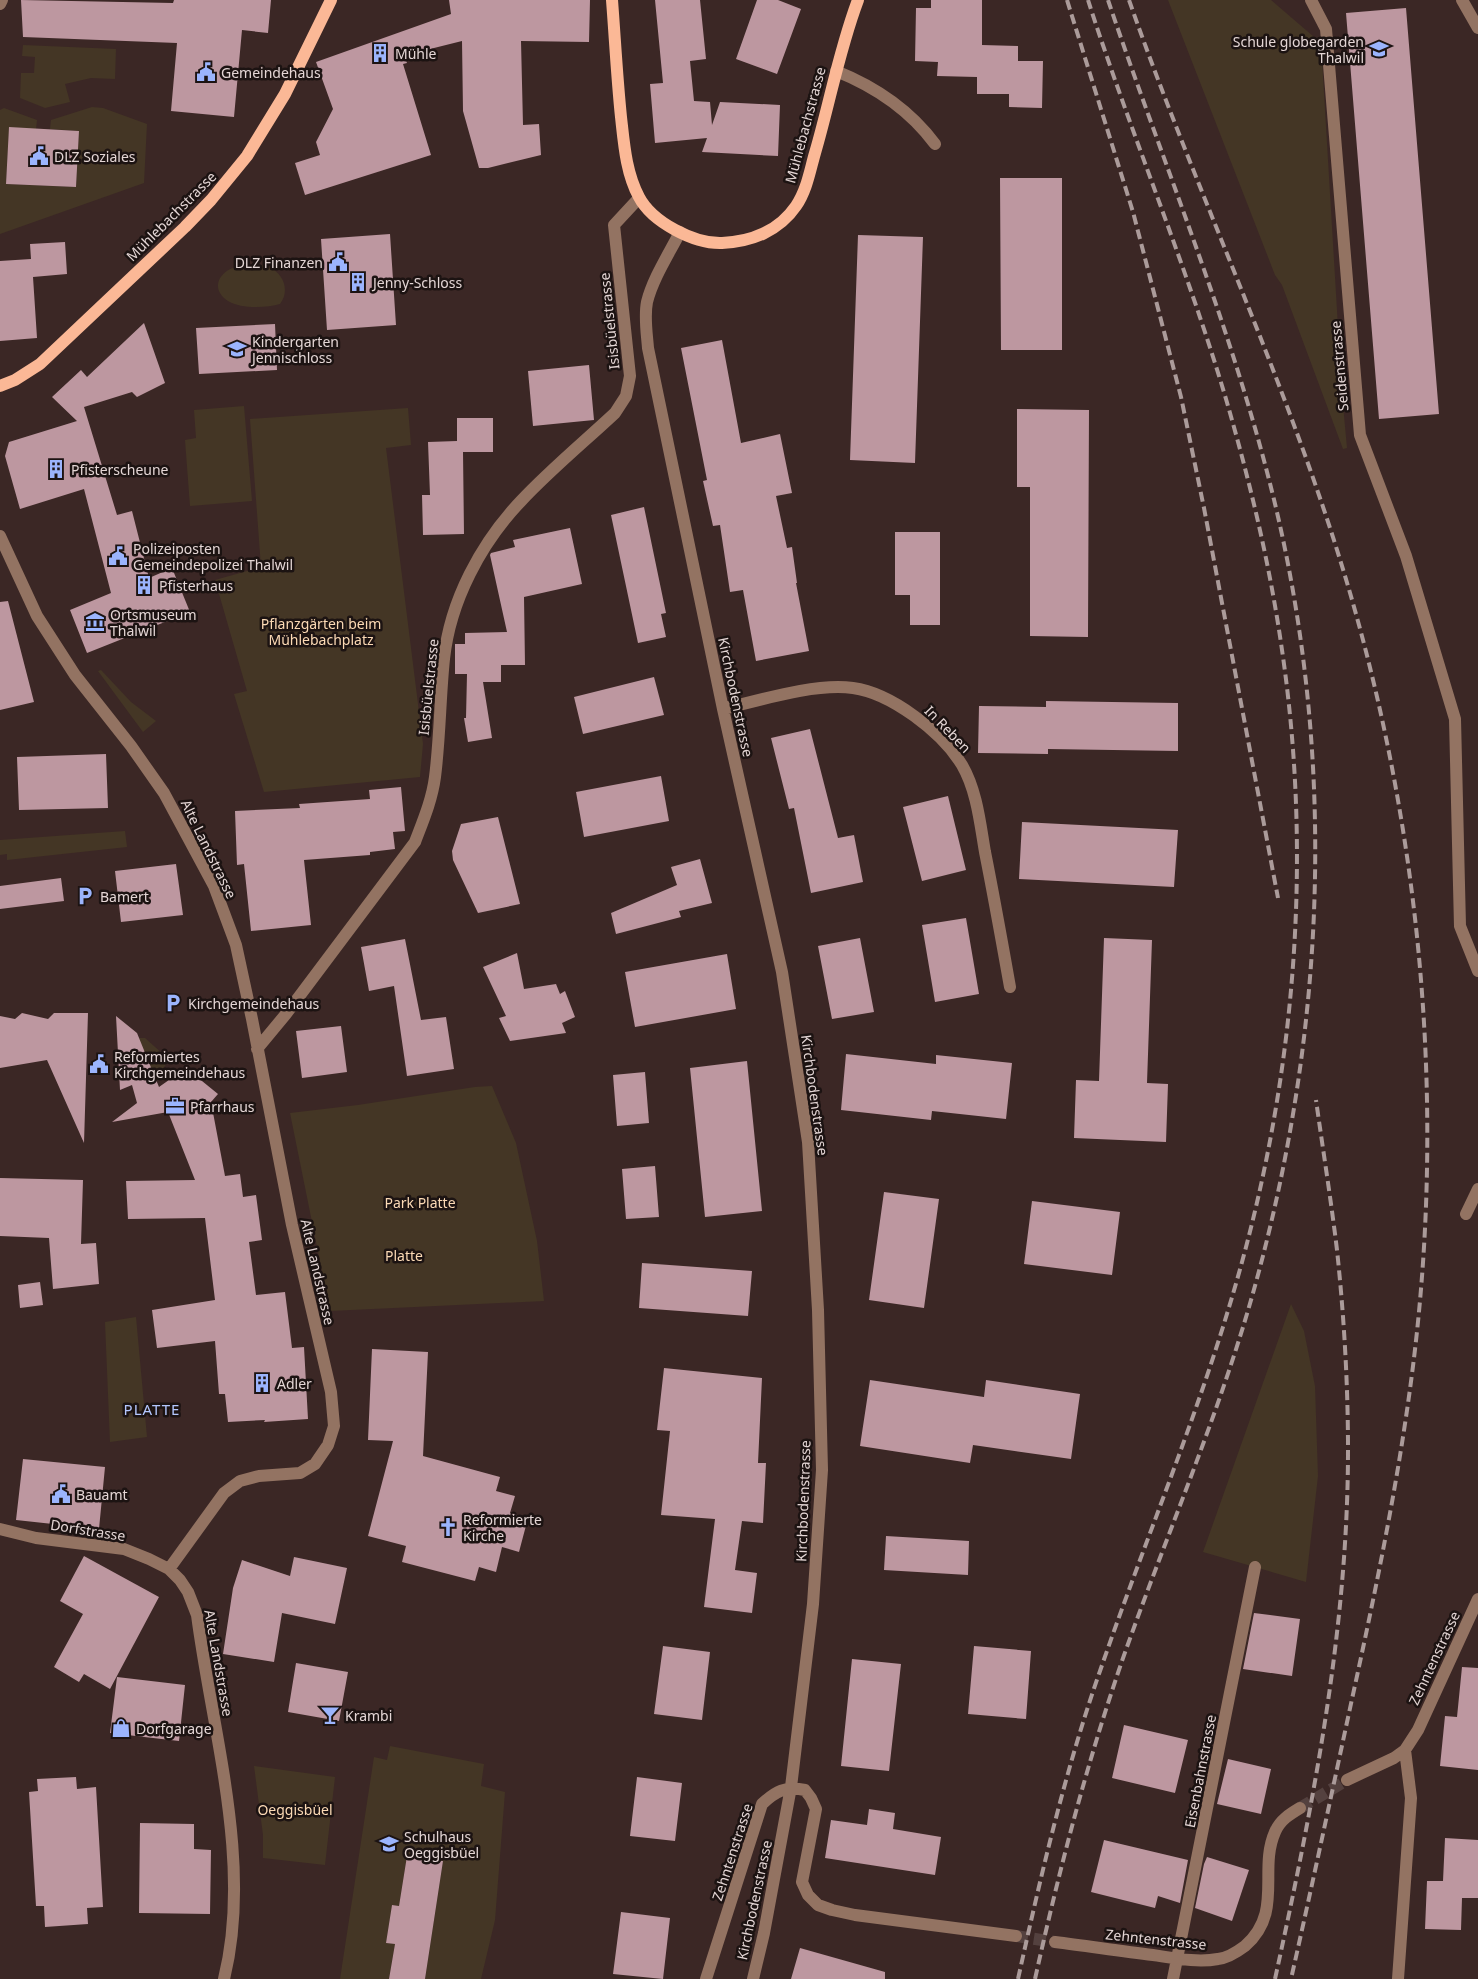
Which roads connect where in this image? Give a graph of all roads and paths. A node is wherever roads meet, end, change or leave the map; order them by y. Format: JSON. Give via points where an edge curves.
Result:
{"nodes":[{"id":1,"x":2,"y":0,"type":"edge"},
{"id":2,"x":331,"y":0,"type":"edge"},
{"id":3,"x":612,"y":0,"type":"edge"},
{"id":4,"x":858,"y":0,"type":"edge"},
{"id":5,"x":1311,"y":0,"type":"edge"},
{"id":6,"x":1462,"y":0,"type":"edge"},
{"id":7,"x":0,"y":4,"type":"edge"},
{"id":8,"x":1478,"y":28,"type":"edge"},
{"id":9,"x":836,"y":71,"type":"junction"},
{"id":10,"x":935,"y":144,"type":"dead end"},
{"id":11,"x":639,"y":198,"type":"junction"},
{"id":12,"x":680,"y":232,"type":"junction"},
{"id":13,"x":0,"y":386,"type":"edge"},
{"id":14,"x":0,"y":536,"type":"edge"},
{"id":15,"x":722,"y":708,"type":"junction"},
{"id":16,"x":1478,"y":971,"type":"edge"},
{"id":17,"x":1010,"y":986,"type":"dead end"},
{"id":18,"x":258,"y":1048,"type":"junction"},
{"id":19,"x":1478,"y":1189,"type":"edge"},
{"id":20,"x":1466,"y":1214,"type":"dead end"},
{"id":21,"x":0,"y":1529,"type":"edge"},
{"id":22,"x":169,"y":1568,"type":"junction"},
{"id":23,"x":1255,"y":1568,"type":"dead end"},
{"id":24,"x":1478,"y":1599,"type":"edge"},
{"id":25,"x":1405,"y":1750,"type":"junction"},
{"id":26,"x":1348,"y":1780,"type":"tunnel mouth"},
{"id":27,"x":792,"y":1788,"type":"junction"},
{"id":28,"x":1300,"y":1808,"type":"tunnel mouth"},
{"id":29,"x":1016,"y":1936,"type":"tunnel mouth"},
{"id":30,"x":1055,"y":1942,"type":"tunnel mouth"},
{"id":31,"x":1179,"y":1958,"type":"junction"},
{"id":32,"x":224,"y":1979,"type":"edge"},
{"id":33,"x":706,"y":1979,"type":"edge"},
{"id":34,"x":753,"y":1979,"type":"edge"},
{"id":35,"x":1173,"y":1979,"type":"edge"},
{"id":36,"x":1398,"y":1979,"type":"edge"}],
"edges":[{"from":1,"to":7,"type":"street"},
{"from":2,"to":13,"type":"main road","name":"Mühlebachstrasse","via":[[285,94],[247,156],[211,200],[40,364]]},
{"from":3,"to":11,"type":"main road","name":"Mühlebachstrasse","via":[[626,162]]},
{"from":4,"to":9,"type":"main road","name":"Mühlebachstrasse"},
{"from":5,"to":16,"type":"street","name":"Seidenstrasse","via":[[1326,29],[1360,435],[1406,556],[1454,720],[1460,926]]},
{"from":6,"to":8,"type":"street"},
{"from":9,"to":10,"type":"street","via":[[894,102],[914,118]]},
{"from":9,"to":12,"type":"main road","name":"Mühlebachstrasse","via":[[806,186],[797,205],[784,219],[765,233],[736,242],[716,243]]},
{"from":11,"to":12,"type":"main road","name":"Mühlebachstrasse","via":[[664,223]]},
{"from":11,"to":18,"type":"street","name":"Isisbüelstrasse","via":[[614,226],[630,376],[626,396],[615,413],[520,502],[488,542],[453,616],[444,657],[435,777],[427,812],[415,842]]},
{"from":12,"to":15,"type":"street","name":"Kirchbodenstrasse","via":[[647,302],[646,323],[650,358]]},
{"from":14,"to":18,"type":"street","name":"Alte Landstrasse","via":[[37,616],[75,675],[164,793],[214,886],[236,945]]},
{"from":15,"to":17,"type":"street","name":"In Reben","via":[[818,688],[854,688],[913,714],[937,735],[961,765],[974,795]]},
{"from":15,"to":27,"type":"street","name":"Kirchbodenstrasse","via":[[782,972],[808,1142],[818,1310],[822,1470],[813,1604]]},
{"from":18,"to":22,"type":"street","name":"Alte Landstrasse","via":[[292,1226],[331,1392],[334,1426],[328,1445],[315,1464],[300,1473],[240,1481],[224,1493]]},
{"from":19,"to":20,"type":"street"},
{"from":21,"to":22,"type":"street","name":"Dorfstrasse","via":[[36,1538],[124,1549]]},
{"from":22,"to":32,"type":"street","name":"Alte Landstrasse","via":[[188,1592],[197,1615],[228,1815],[234,1868],[233,1922]]},
{"from":23,"to":31,"type":"street","name":"Eisenbahnstrasse"},
{"from":24,"to":25,"type":"street","name":"Zehntenstrasse","via":[[1418,1730]]},
{"from":25,"to":26,"type":"street","name":"Zehntenstrasse"},
{"from":25,"to":36,"type":"street","via":[[1411,1798]]},
{"from":27,"to":29,"type":"street","via":[[804,1790],[816,1809],[802,1882],[818,1905],[855,1915]]},
{"from":27,"to":33,"type":"street","name":"Zehntenstrasse","via":[[773,1794],[762,1804]]},
{"from":27,"to":34,"type":"street","name":"Kirchbodenstrasse"},
{"from":28,"to":31,"type":"street","name":"Zehntenstrasse","via":[[1283,1820],[1273,1837],[1266,1912],[1251,1939],[1234,1954],[1217,1960]]},
{"from":30,"to":31,"type":"street","name":"Zehntenstrasse"},
{"from":31,"to":35,"type":"street","name":"Eisenbahnstrasse"}]}
